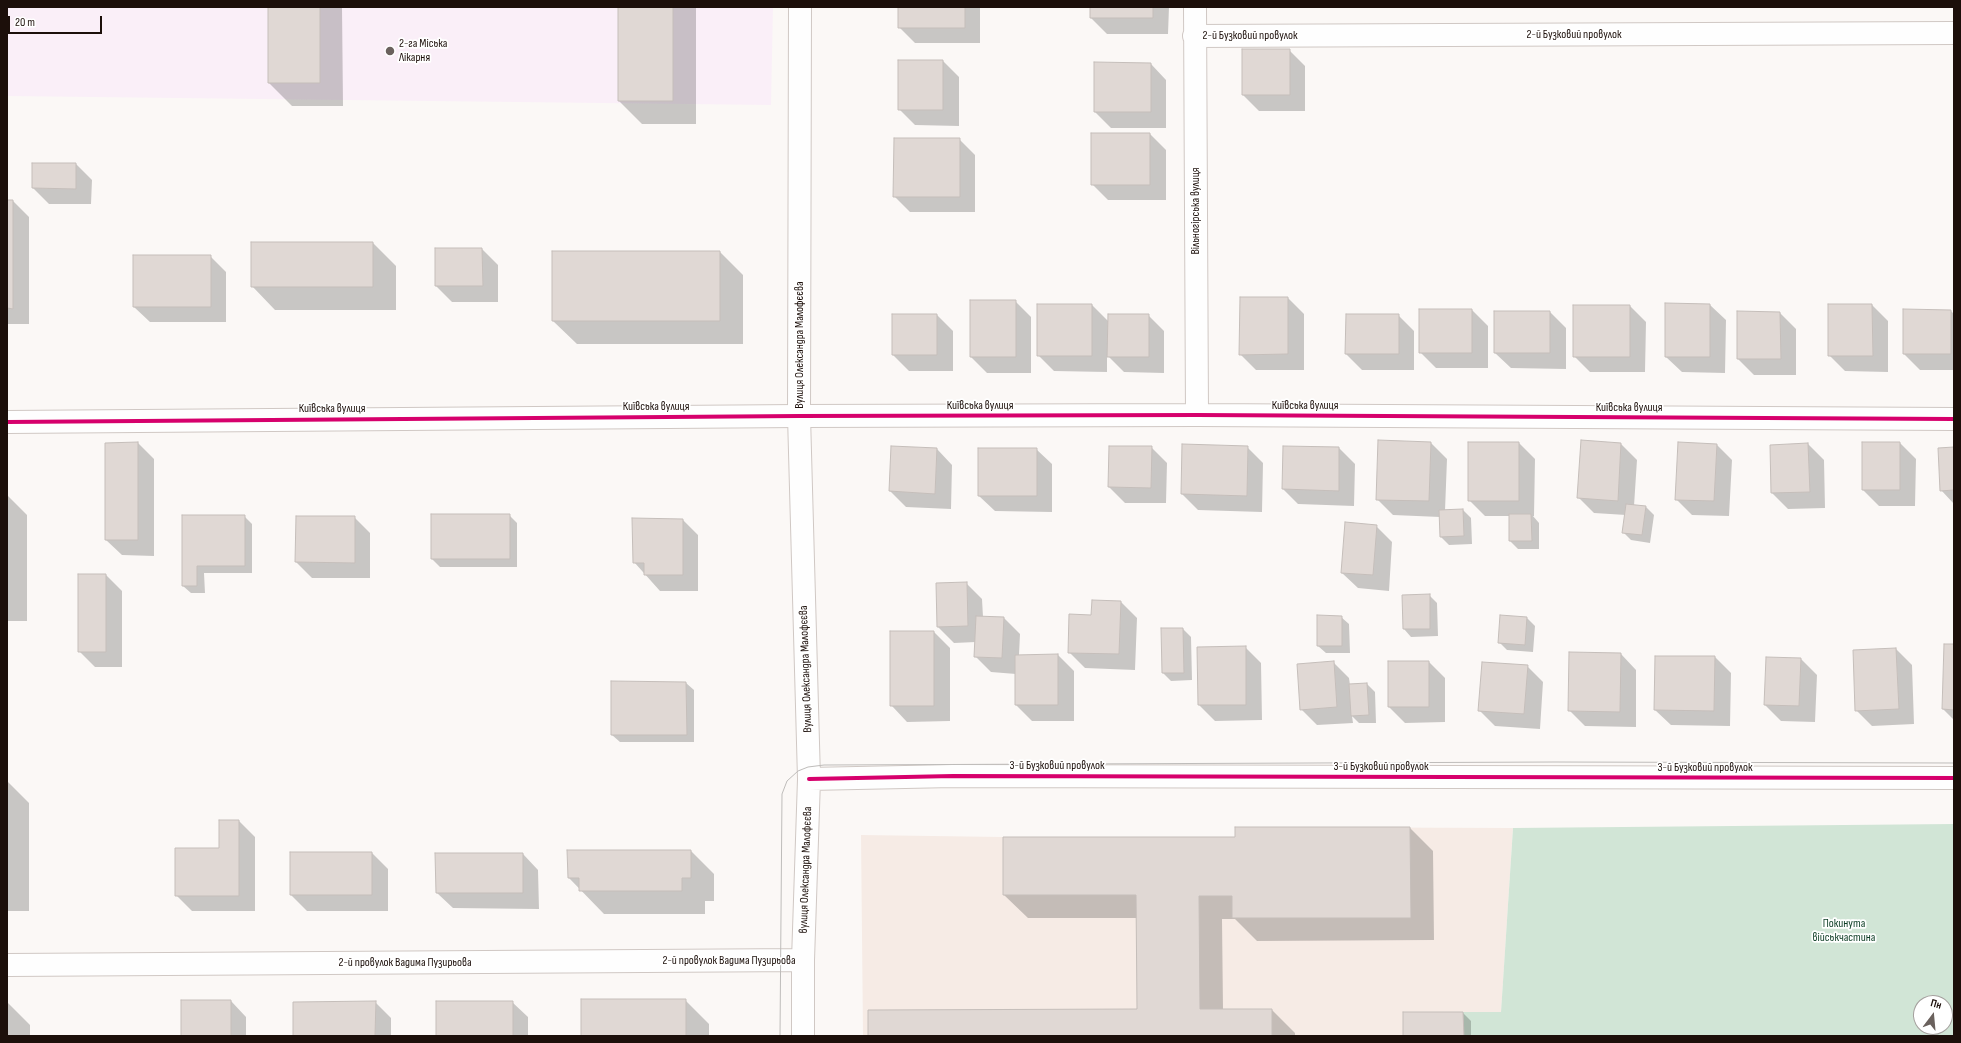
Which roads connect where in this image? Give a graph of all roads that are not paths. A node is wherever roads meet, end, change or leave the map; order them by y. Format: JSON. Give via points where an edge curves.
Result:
{"nodes":[{"id":1,"x":800,"y":7,"type":"edge"},
{"id":2,"x":1195,"y":7,"type":"edge"},
{"id":3,"x":1954,"y":33,"type":"edge"},
{"id":4,"x":1194,"y":36,"type":"junction"},
{"id":5,"x":1197,"y":415,"type":"junction"},
{"id":6,"x":800,"y":416,"type":"junction"},
{"id":7,"x":1954,"y":420,"type":"edge"},
{"id":8,"x":7,"y":422,"type":"edge"},
{"id":9,"x":1954,"y":778,"type":"edge"},
{"id":10,"x":809,"y":779,"type":"junction"},
{"id":11,"x":803,"y":960,"type":"junction"},
{"id":12,"x":7,"y":965,"type":"edge"},
{"id":13,"x":803,"y":1036,"type":"edge"}],
"edges":[{"from":1,"to":6,"type":"street","name":"Вулиця Олександра Малофєєва"},
{"from":2,"to":4,"type":"street","name":"Вільногірська вулиця"},
{"from":3,"to":4,"type":"street","name":"2-й Бузковий провулок"},
{"from":4,"to":5,"type":"street","name":"Вільногірська вулиця"},
{"from":5,"to":6,"type":"street","name":"Київська вулиця"},
{"from":5,"to":7,"type":"street","name":"Київська вулиця"},
{"from":6,"to":8,"type":"street","name":"Київська вулиця"},
{"from":6,"to":10,"type":"street","name":"Вулиця Олександра Малофєєва"},
{"from":9,"to":10,"type":"street","name":"3-й Бузковий провулок","via":[[953,776]]},
{"from":10,"to":11,"type":"street","name":"вулиця Олександра Малофєєва"},
{"from":11,"to":12,"type":"street","name":"2-й провулок Вадима Пузирьова"},
{"from":11,"to":13,"type":"street"}]}
